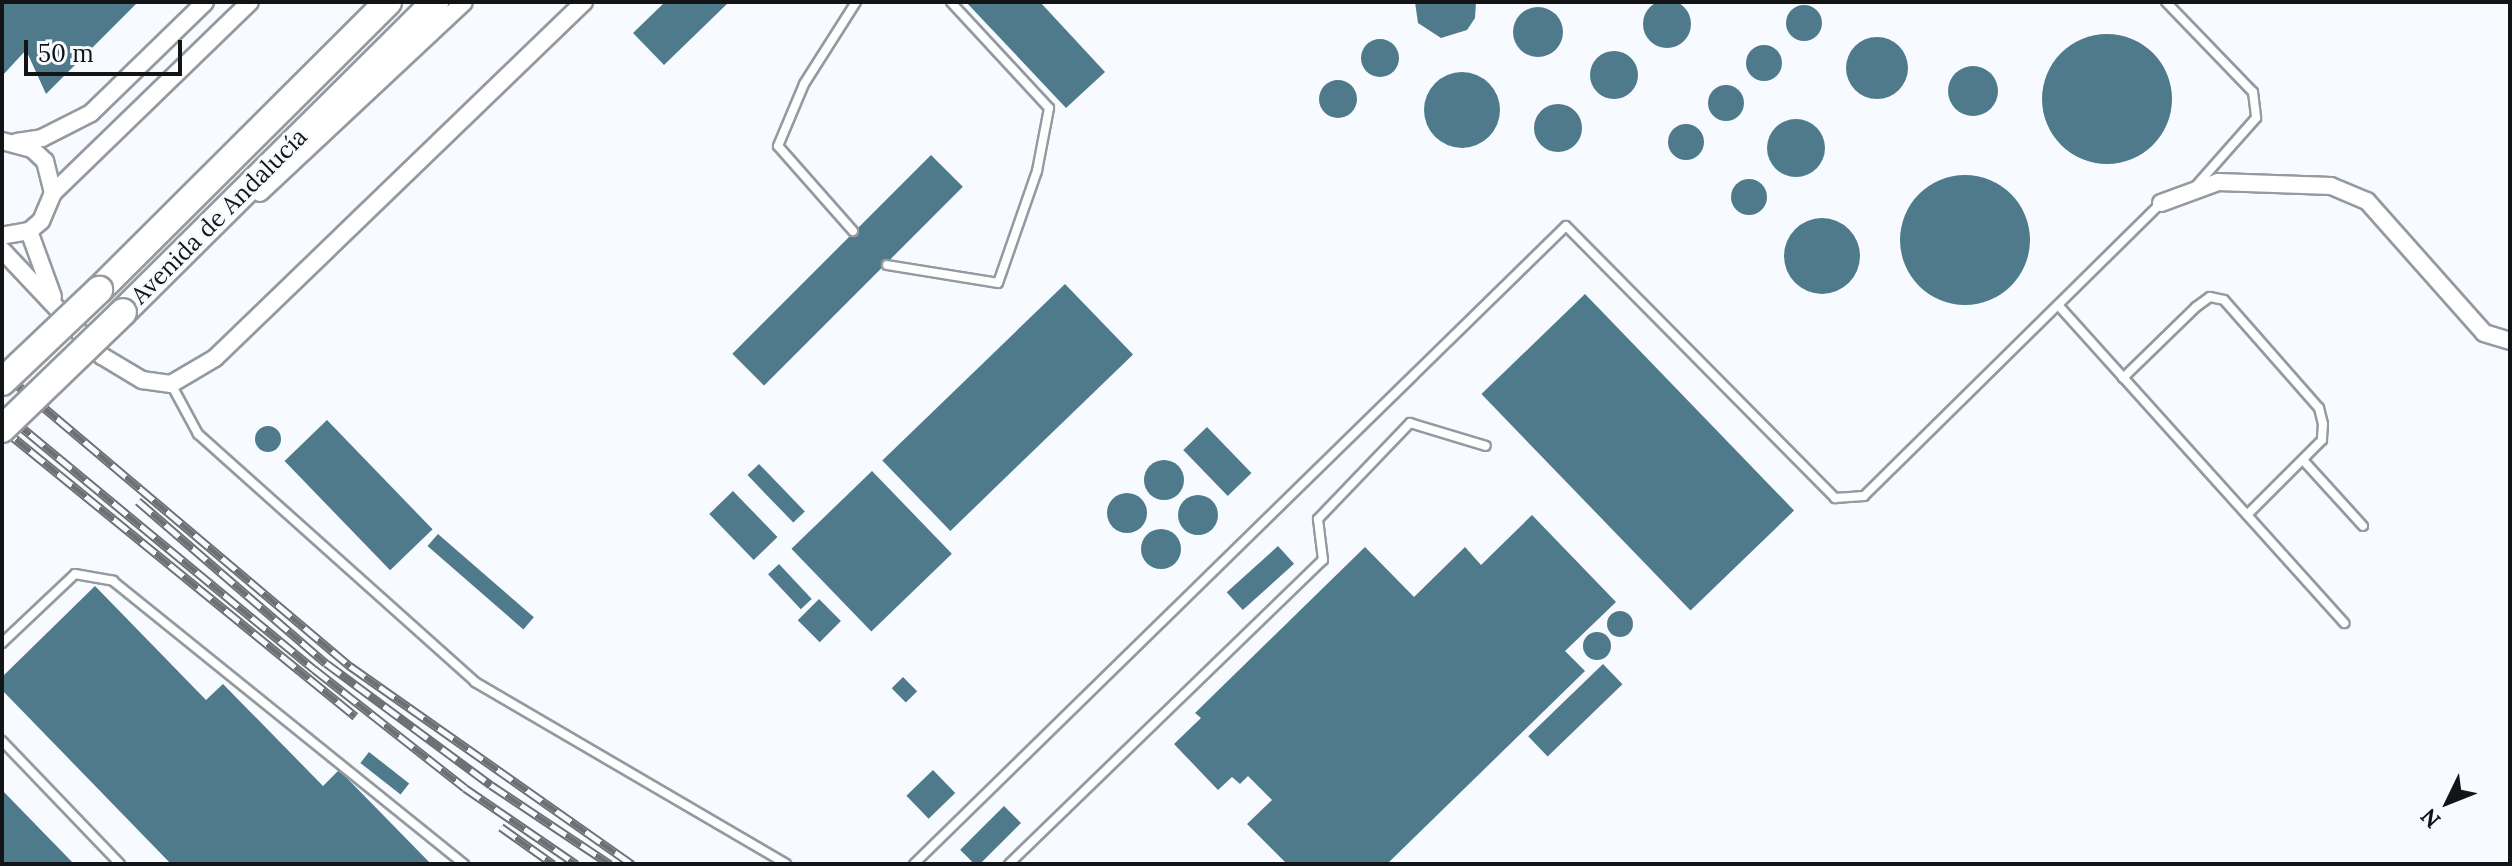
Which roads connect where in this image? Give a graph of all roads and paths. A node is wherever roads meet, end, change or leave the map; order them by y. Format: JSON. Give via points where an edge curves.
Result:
{"nodes":[{"id":1,"x":205,"y":2,"type":"edge"},
{"id":2,"x":250,"y":2,"type":"edge"},
{"id":3,"x":375,"y":2,"type":"edge"},
{"id":4,"x":388,"y":2,"type":"edge"},
{"id":5,"x":435,"y":2,"type":"edge"},
{"id":6,"x":464,"y":2,"type":"edge"},
{"id":7,"x":584,"y":2,"type":"edge"},
{"id":8,"x":856,"y":2,"type":"edge"},
{"id":9,"x":951,"y":2,"type":"edge"},
{"id":10,"x":2166,"y":2,"type":"edge"},
{"id":11,"x":347,"y":43,"type":"junction"},
{"id":12,"x":9,"y":142,"type":"edge"},
{"id":13,"x":2190,"y":192,"type":"junction"},
{"id":14,"x":53,"y":193,"type":"junction"},
{"id":15,"x":2161,"y":203,"type":"joint"},
{"id":16,"x":29,"y":231,"type":"junction"},
{"id":17,"x":853,"y":231,"type":"dead end"},
{"id":18,"x":2,"y":236,"type":"edge"},
{"id":19,"x":2,"y":250,"type":"edge"},
{"id":20,"x":887,"y":265,"type":"dead end"},
{"id":21,"x":56,"y":304,"type":"junction"},
{"id":22,"x":2058,"y":305,"type":"junction"},
{"id":23,"x":123,"y":312,"type":"junction"},
{"id":24,"x":2510,"y":341,"type":"edge"},
{"id":25,"x":2123,"y":378,"type":"junction"},
{"id":26,"x":2,"y":382,"type":"edge"},
{"id":27,"x":171,"y":384,"type":"junction"},
{"id":28,"x":2,"y":429,"type":"edge"},
{"id":29,"x":1486,"y":446,"type":"dead end"},
{"id":30,"x":2303,"y":460,"type":"junction"},
{"id":31,"x":2247,"y":515,"type":"junction"},
{"id":32,"x":2363,"y":526,"type":"dead end"},
{"id":33,"x":2344,"y":623,"type":"dead end"},
{"id":34,"x":2,"y":643,"type":"edge"},
{"id":35,"x":2,"y":741,"type":"edge"},
{"id":36,"x":120,"y":864,"type":"edge"},
{"id":37,"x":464,"y":864,"type":"edge"},
{"id":38,"x":786,"y":864,"type":"edge"},
{"id":39,"x":914,"y":864,"type":"edge"},
{"id":40,"x":1009,"y":864,"type":"edge"}],
"edges":[{"from":1,"to":12,"type":"street","via":[[91,113],[42,138]]},
{"from":2,"to":14,"type":"street"},
{"from":3,"to":11,"type":"street"},
{"from":4,"to":11,"type":"main road","name":"Avenida de Andalucía"},
{"from":5,"to":23,"type":"main road","name":"Avenida de Andalucía"},
{"from":6,"to":23,"type":"street","via":[[330,132]]},
{"from":7,"to":27,"type":"street","via":[[215,358]]},
{"from":8,"to":17,"type":"lane","via":[[804,84],[778,146]]},
{"from":9,"to":20,"type":"lane","via":[[1049,108],[1037,171],[998,283]]},
{"from":10,"to":13,"type":"lane","via":[[2253,92],[2256,118]]},
{"from":11,"to":26,"type":"main road","name":"Avenida de Andalucía","bridge":true},
{"from":12,"to":14,"type":"street","via":[[45,161]]},
{"from":13,"to":15,"type":"street"},
{"from":13,"to":24,"type":"street","via":[[2218,182],[2331,186],[2367,201],[2484,333]]},
{"from":14,"to":16,"type":"street","via":[[41,221]]},
{"from":15,"to":22,"type":"lane"},
{"from":16,"to":18,"type":"street"},
{"from":16,"to":21,"type":"street"},
{"from":19,"to":21,"type":"street"},
{"from":21,"to":27,"type":"street","via":[[102,356],[142,380]]},
{"from":22,"to":25,"type":"lane"},
{"from":22,"to":39,"type":"lane","via":[[1864,496],[1835,498],[1566,226]]},
{"from":23,"to":28,"type":"main road","name":"Avenida de Andalucía","bridge":true},
{"from":25,"to":30,"type":"lane","via":[[2196,307],[2210,297],[2224,300],[2319,408],[2322,440]]},
{"from":25,"to":31,"type":"lane"},
{"from":27,"to":38,"type":"lane","via":[[198,434],[475,682]]},
{"from":29,"to":40,"type":"lane","via":[[1410,423],[1318,519],[1323,560]]},
{"from":30,"to":31,"type":"lane"},
{"from":30,"to":32,"type":"lane"},
{"from":31,"to":33,"type":"lane"},
{"from":34,"to":37,"type":"lane","via":[[75,574],[113,581]]},
{"from":35,"to":36,"type":"lane"}]}
